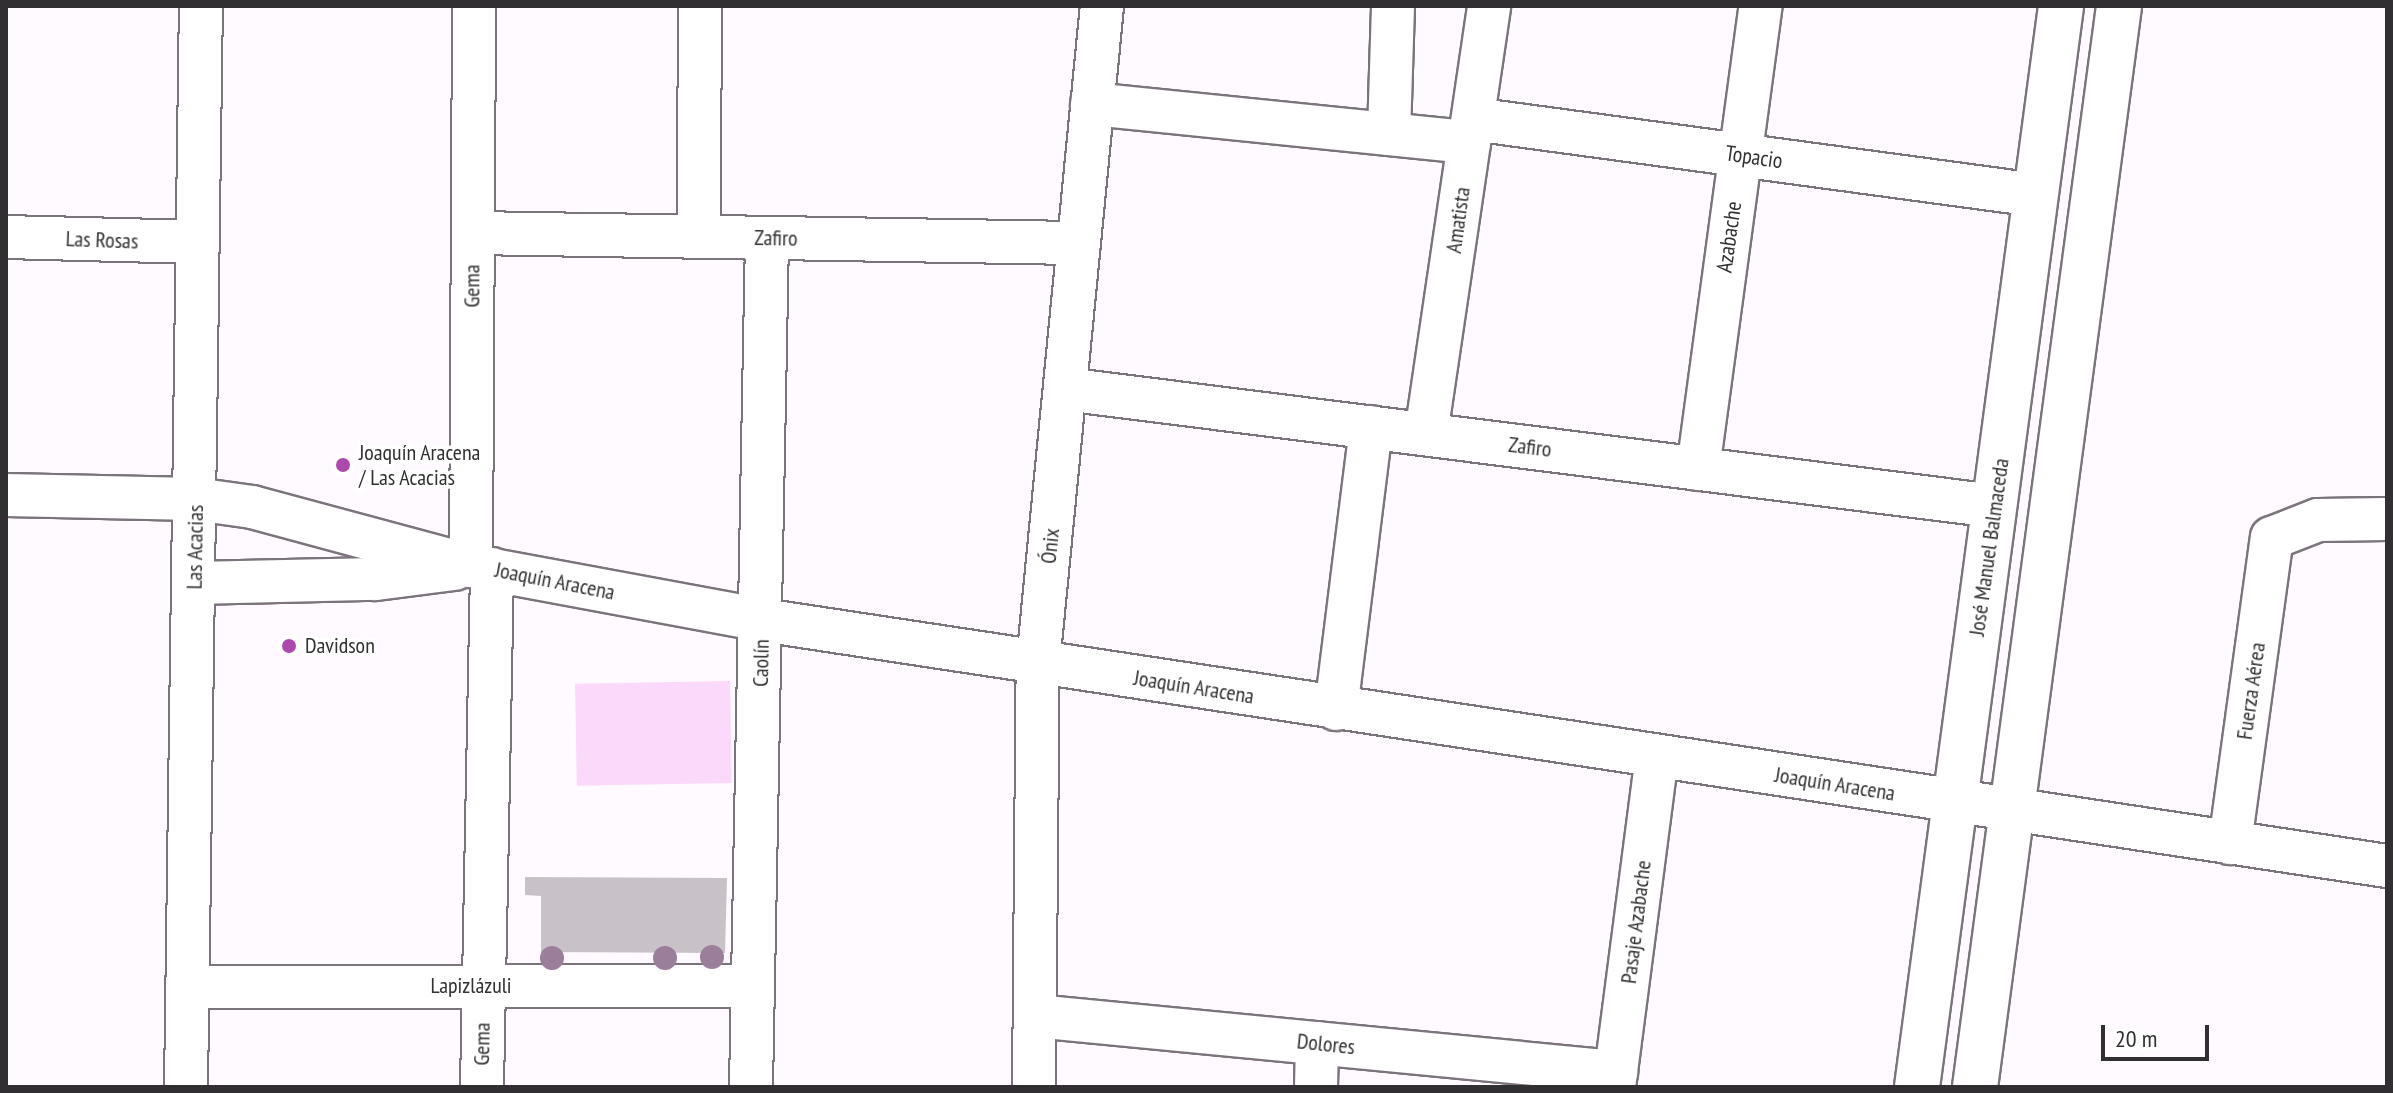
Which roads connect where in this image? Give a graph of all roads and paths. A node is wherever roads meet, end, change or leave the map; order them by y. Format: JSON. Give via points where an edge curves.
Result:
{"nodes":[{"id":1,"x":201,"y":6,"type":"edge"},
{"id":2,"x":474,"y":6,"type":"edge"},
{"id":3,"x":700,"y":6,"type":"edge"},
{"id":4,"x":1102,"y":6,"type":"edge"},
{"id":5,"x":1393,"y":6,"type":"edge"},
{"id":6,"x":1489,"y":6,"type":"edge"},
{"id":7,"x":1761,"y":6,"type":"edge"},
{"id":8,"x":2061,"y":6,"type":"edge"},
{"id":9,"x":2119,"y":6,"type":"edge"},
{"id":10,"x":1092,"y":104,"type":"junction"},
{"id":11,"x":1471,"y":130,"type":"junction"},
{"id":12,"x":1389,"y":134,"type":"junction"},
{"id":13,"x":1740,"y":155,"type":"junction"},
{"id":14,"x":2036,"y":195,"type":"junction"},
{"id":15,"x":473,"y":233,"type":"junction"},
{"id":16,"x":6,"y":237,"type":"edge"},
{"id":17,"x":699,"y":237,"type":"junction"},
{"id":18,"x":767,"y":238,"type":"junction"},
{"id":19,"x":198,"y":242,"type":"junction"},
{"id":20,"x":1079,"y":243,"type":"junction"},
{"id":21,"x":1065,"y":389,"type":"junction"},
{"id":22,"x":1371,"y":427,"type":"junction"},
{"id":23,"x":1426,"y":434,"type":"junction"},
{"id":24,"x":1698,"y":469,"type":"junction"},
{"id":25,"x":6,"y":495,"type":"edge"},
{"id":26,"x":195,"y":499,"type":"junction"},
{"id":27,"x":1994,"y":506,"type":"junction"},
{"id":28,"x":2387,"y":519,"type":"edge"},
{"id":29,"x":481,"y":568,"type":"junction"},
{"id":30,"x":194,"y":583,"type":"junction"},
{"id":31,"x":762,"y":620,"type":"junction"},
{"id":32,"x":1038,"y":663,"type":"junction"},
{"id":33,"x":1336,"y":709,"type":"junction"},
{"id":34,"x":1657,"y":757,"type":"junction"},
{"id":35,"x":1954,"y":802,"type":"junction"},
{"id":36,"x":2012,"y":811,"type":"junction"},
{"id":37,"x":2230,"y":843,"type":"junction"},
{"id":38,"x":2387,"y":866,"type":"edge"},
{"id":39,"x":484,"y":986,"type":"junction"},
{"id":40,"x":753,"y":986,"type":"junction"},
{"id":41,"x":188,"y":987,"type":"junction"},
{"id":42,"x":1035,"y":1016,"type":"junction"},
{"id":43,"x":1317,"y":1043,"type":"junction"},
{"id":44,"x":1615,"y":1080,"type":"edge"},
{"id":45,"x":186,"y":1087,"type":"edge"},
{"id":46,"x":482,"y":1087,"type":"edge"},
{"id":47,"x":751,"y":1087,"type":"edge"},
{"id":48,"x":1034,"y":1087,"type":"edge"},
{"id":49,"x":1316,"y":1087,"type":"edge"},
{"id":50,"x":1917,"y":1087,"type":"edge"},
{"id":51,"x":1975,"y":1087,"type":"edge"}],
"edges":[{"from":1,"to":19,"type":"street","name":"Las Acacias"},
{"from":2,"to":15,"type":"street","name":"Gema"},
{"from":3,"to":17,"type":"street"},
{"from":4,"to":10,"type":"street","name":"Ónix"},
{"from":5,"to":12,"type":"street"},
{"from":6,"to":11,"type":"street","name":"Amatista"},
{"from":7,"to":13,"type":"street","name":"Azabache"},
{"from":8,"to":14,"type":"main road","name":"José Manuel Balmaceda"},
{"from":9,"to":36,"type":"main road"},
{"from":10,"to":12,"type":"street","name":"Topacio"},
{"from":10,"to":20,"type":"street","name":"Ónix"},
{"from":11,"to":12,"type":"street","name":"Topacio"},
{"from":11,"to":13,"type":"street","name":"Topacio"},
{"from":11,"to":23,"type":"street","name":"Amatista"},
{"from":13,"to":14,"type":"street","name":"Topacio"},
{"from":13,"to":24,"type":"street","name":"Azabache"},
{"from":14,"to":27,"type":"main road","name":"José Manuel Balmaceda"},
{"from":15,"to":17,"type":"street","name":"Zafiro"},
{"from":15,"to":29,"type":"street","name":"Gema"},
{"from":16,"to":19,"type":"street","name":"Las Rosas"},
{"from":17,"to":18,"type":"street","name":"Zafiro"},
{"from":18,"to":20,"type":"street","name":"Zafiro"},
{"from":18,"to":31,"type":"street","name":"Caolín"},
{"from":19,"to":26,"type":"street","name":"Las Acacias"},
{"from":20,"to":21,"type":"street","name":"Ónix"},
{"from":21,"to":22,"type":"street","name":"Zafiro"},
{"from":21,"to":32,"type":"street","name":"Ónix"},
{"from":22,"to":23,"type":"street","name":"Zafiro"},
{"from":22,"to":33,"type":"street"},
{"from":23,"to":24,"type":"street","name":"Zafiro"},
{"from":24,"to":27,"type":"street","name":"Zafiro"},
{"from":25,"to":26,"type":"street","name":"Joaquín Aracena"},
{"from":26,"to":29,"type":"street","name":"Joaquín Aracena","via":[[252,507]]},
{"from":26,"to":30,"type":"street","name":"Las Acacias"},
{"from":27,"to":35,"type":"main road","name":"José Manuel Balmaceda"},
{"from":28,"to":37,"type":"street","name":"Fuerza Aérea","via":[[2318,520],[2272,538]]},
{"from":29,"to":30,"type":"street","via":[[376,579]]},
{"from":29,"to":31,"type":"street","name":"Joaquín Aracena"},
{"from":29,"to":39,"type":"street","name":"Gema"},
{"from":30,"to":41,"type":"street","name":"Las Acacias"},
{"from":31,"to":32,"type":"street","name":"Joaquín Aracena"},
{"from":31,"to":40,"type":"street","name":"Caolín"},
{"from":32,"to":33,"type":"street","name":"Joaquín Aracena"},
{"from":32,"to":42,"type":"street","name":"Ónix"},
{"from":33,"to":34,"type":"street","name":"Joaquín Aracena"},
{"from":34,"to":35,"type":"street","name":"Joaquín Aracena"},
{"from":34,"to":44,"type":"street","name":"Pasaje Azabache"},
{"from":35,"to":36,"type":"street","name":"Joaquín Aracena"},
{"from":35,"to":50,"type":"main road","name":"José Manuel Balmaceda"},
{"from":36,"to":37,"type":"street","name":"Joaquín Aracena"},
{"from":36,"to":51,"type":"main road"},
{"from":37,"to":38,"type":"street","name":"Joaquín Aracena"},
{"from":39,"to":40,"type":"street","name":"Lapizlázuli"},
{"from":39,"to":41,"type":"street","name":"Lapizlázuli"},
{"from":39,"to":46,"type":"street","name":"Gema"},
{"from":40,"to":47,"type":"street","name":"Caolín"},
{"from":41,"to":45,"type":"street","name":"Las Acacias"},
{"from":42,"to":43,"type":"street","name":"Dolores"},
{"from":42,"to":48,"type":"street","name":"Ónix"},
{"from":43,"to":44,"type":"street","name":"Dolores"},
{"from":43,"to":49,"type":"street"}]}
